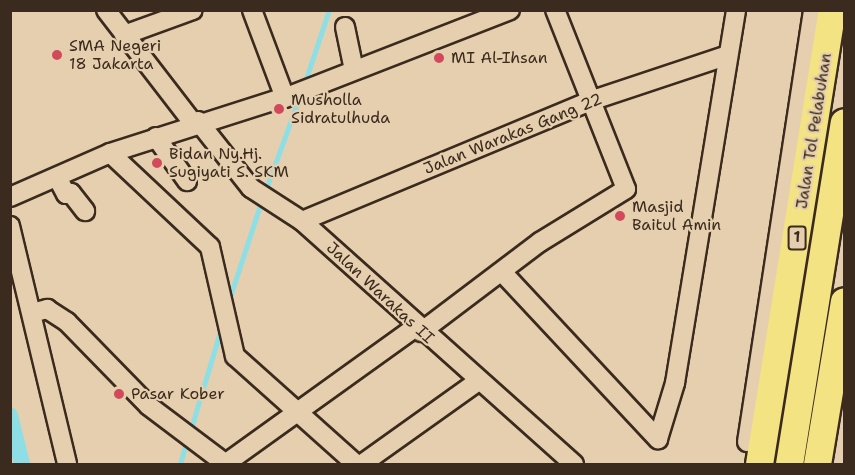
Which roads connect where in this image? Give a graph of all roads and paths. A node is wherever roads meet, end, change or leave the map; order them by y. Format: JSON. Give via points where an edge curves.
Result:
{"nodes":[{"id":1,"x":106,"y":10,"type":"edge"},
{"id":2,"x":193,"y":10,"type":"edge"},
{"id":3,"x":252,"y":10,"type":"edge"},
{"id":4,"x":510,"y":10,"type":"edge"},
{"id":5,"x":555,"y":10,"type":"edge"},
{"id":6,"x":735,"y":10,"type":"edge"},
{"id":7,"x":813,"y":10,"type":"edge"},
{"id":8,"x":832,"y":10,"type":"edge"},
{"id":9,"x":345,"y":27,"type":"dead end"},
{"id":10,"x":124,"y":35,"type":"junction"},
{"id":11,"x":728,"y":55,"type":"junction"},
{"id":12,"x":354,"y":70,"type":"junction"},
{"id":13,"x":292,"y":95,"type":"junction"},
{"id":14,"x":590,"y":101,"type":"junction"},
{"id":15,"x":196,"y":122,"type":"junction"},
{"id":16,"x":844,"y":122,"type":"edge"},
{"id":17,"x":156,"y":137,"type":"junction"},
{"id":18,"x":110,"y":153,"type":"junction"},
{"id":19,"x":57,"y":177,"type":"junction"},
{"id":20,"x":187,"y":181,"type":"dead end"},
{"id":21,"x":10,"y":197,"type":"edge"},
{"id":22,"x":85,"y":211,"type":"dead end"},
{"id":23,"x":302,"y":221,"type":"junction"},
{"id":24,"x":10,"y":226,"type":"edge"},
{"id":25,"x":502,"y":272,"type":"junction"},
{"id":26,"x":844,"y":301,"type":"edge"},
{"id":27,"x":32,"y":313,"type":"junction"},
{"id":28,"x":418,"y":329,"type":"junction"},
{"id":29,"x":477,"y":382,"type":"junction"},
{"id":30,"x":295,"y":409,"type":"junction"},
{"id":31,"x":753,"y":453,"type":"edge"},
{"id":32,"x":569,"y":463,"type":"edge"},
{"id":33,"x":225,"y":464,"type":"edge"},
{"id":34,"x":67,"y":465,"type":"edge"},
{"id":35,"x":356,"y":465,"type":"edge"},
{"id":36,"x":363,"y":465,"type":"edge"},
{"id":37,"x":789,"y":465,"type":"edge"},
{"id":38,"x":817,"y":465,"type":"edge"}],
"edges":[{"from":1,"to":10,"type":"street","name":"Jalan Warakas II"},
{"from":2,"to":10,"type":"street"},
{"from":3,"to":13,"type":"street"},
{"from":4,"to":12,"type":"street"},
{"from":5,"to":14,"type":"street"},
{"from":6,"to":11,"type":"street"},
{"from":7,"to":31,"type":"street"},
{"from":8,"to":31,"type":"highway","name":"Jalan Tol Pelabuhan","number":"1"},
{"from":9,"to":12,"type":"street"},
{"from":10,"to":15,"type":"street","name":"Jalan Warakas II"},
{"from":11,"to":14,"type":"street","name":"Jalan Warakas Gang 22"},
{"from":11,"to":25,"type":"street","via":[[675,383],[658,439]]},
{"from":12,"to":13,"type":"street"},
{"from":13,"to":15,"type":"street"},
{"from":14,"to":23,"type":"street","name":"Jalan Warakas Gang 22"},
{"from":14,"to":25,"type":"street","via":[[626,189]]},
{"from":15,"to":17,"type":"street"},
{"from":15,"to":23,"type":"street","name":"Jalan Warakas II","via":[[251,189]]},
{"from":16,"to":37,"type":"highway","name":"Jalan Tol Pelabuhan","number":"1"},
{"from":17,"to":18,"type":"street"},
{"from":17,"to":20,"type":"street"},
{"from":18,"to":19,"type":"street"},
{"from":18,"to":30,"type":"street","via":[[210,247],[235,356]]},
{"from":19,"to":21,"type":"street"},
{"from":19,"to":22,"type":"street","via":[[66,194],[71,193]]},
{"from":23,"to":28,"type":"street","name":"Jalan Warakas II"},
{"from":24,"to":27,"type":"street"},
{"from":25,"to":28,"type":"street"},
{"from":26,"to":38,"type":"highway"},
{"from":27,"to":33,"type":"street","via":[[47,309],[67,322],[177,431]]},
{"from":27,"to":34,"type":"street"},
{"from":28,"to":29,"type":"street","name":"Jalan Warakas II"},
{"from":28,"to":30,"type":"street","via":[[336,387]]},
{"from":29,"to":32,"type":"street","name":"Jalan Warakas II"},
{"from":29,"to":36,"type":"street"},
{"from":30,"to":33,"type":"street"},
{"from":30,"to":35,"type":"street"}]}
